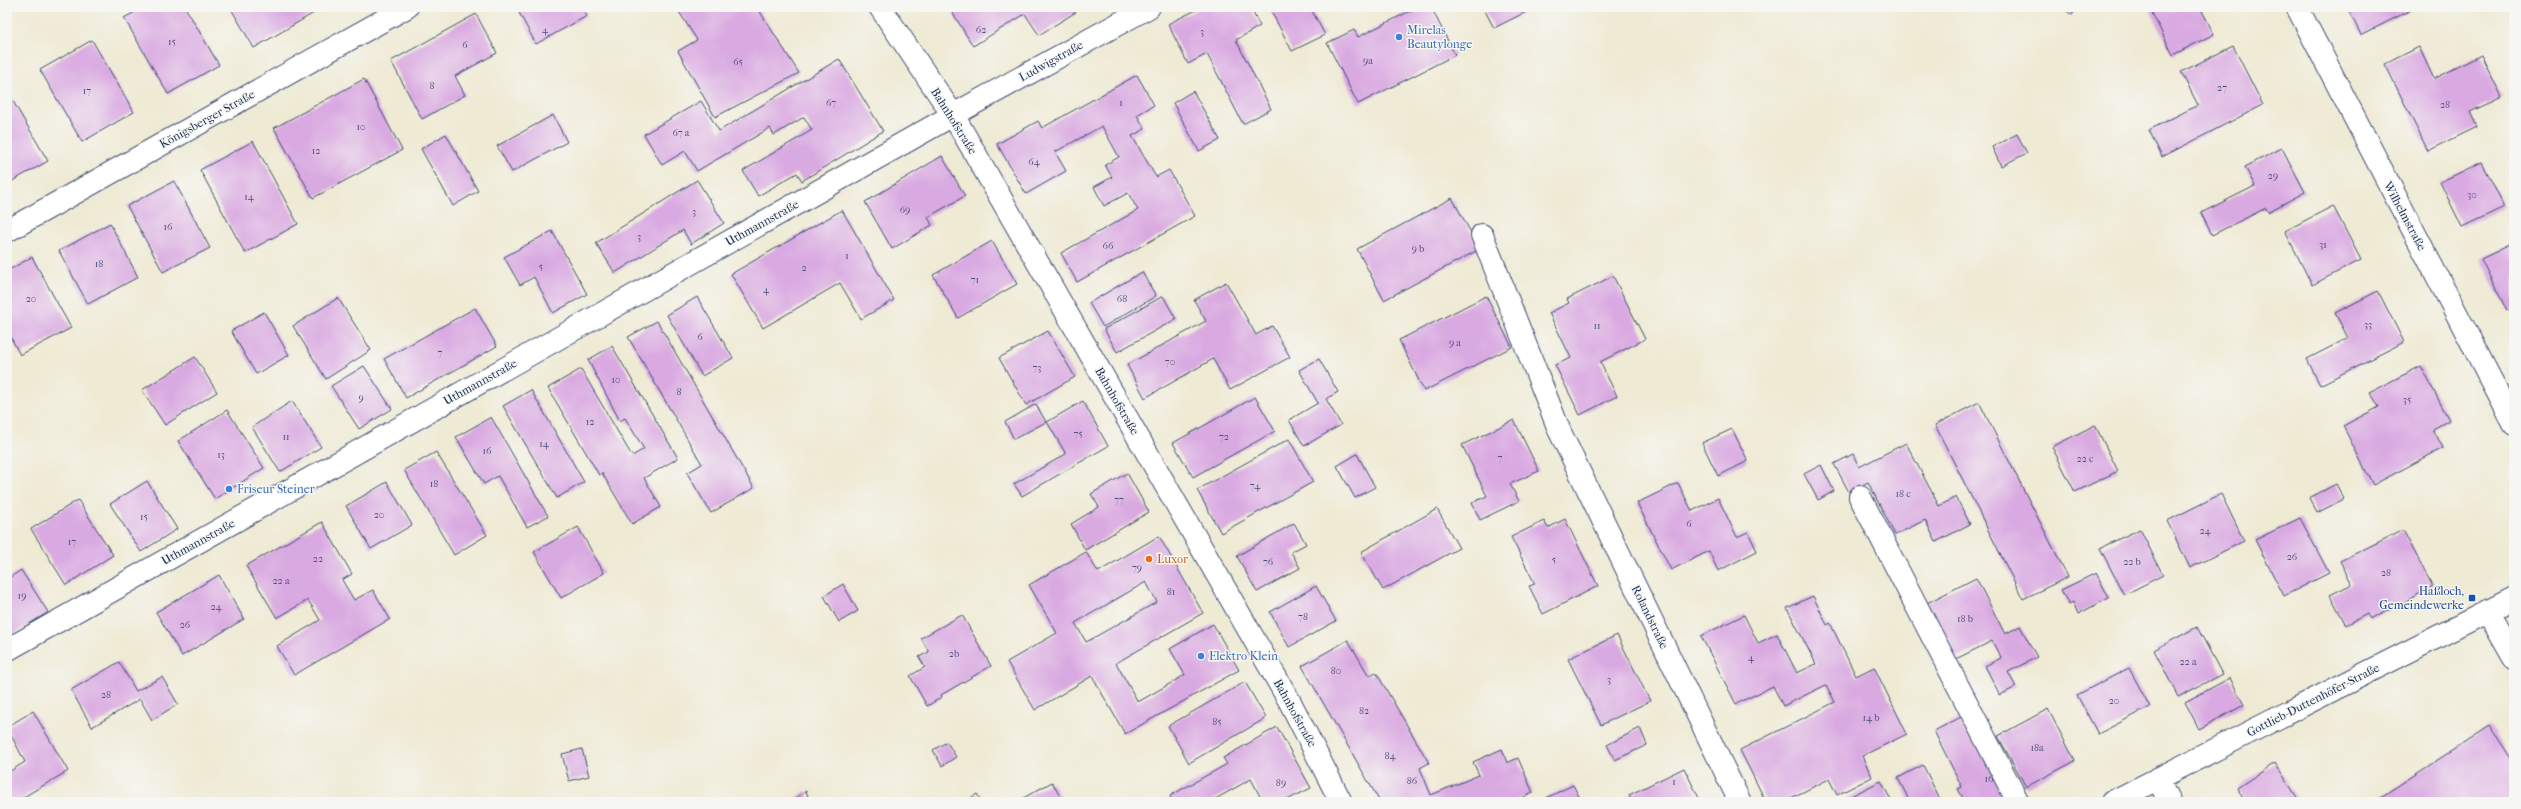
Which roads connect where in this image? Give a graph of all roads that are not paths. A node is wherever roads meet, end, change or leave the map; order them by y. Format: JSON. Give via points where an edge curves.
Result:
{"nodes":[{"id":1,"x":407,"y":7,"type":"edge"},
{"id":2,"x":880,"y":7,"type":"edge"},
{"id":3,"x":1149,"y":7,"type":"edge"},
{"id":4,"x":2297,"y":7,"type":"edge"},
{"id":5,"x":952,"y":115,"type":"junction"},
{"id":6,"x":7,"y":231,"type":"edge"},
{"id":7,"x":1482,"y":235,"type":"dead end"},
{"id":8,"x":2514,"y":424,"type":"edge"},
{"id":9,"x":1860,"y":498,"type":"dead end"},
{"id":10,"x":2514,"y":598,"type":"edge"},
{"id":11,"x":2487,"y":611,"type":"junction"},
{"id":12,"x":7,"y":650,"type":"edge"},
{"id":13,"x":2514,"y":658,"type":"edge"},
{"id":14,"x":2158,"y":778,"type":"junction"},
{"id":15,"x":1341,"y":802,"type":"edge"},
{"id":16,"x":1740,"y":802,"type":"edge"},
{"id":17,"x":2018,"y":802,"type":"edge"},
{"id":18,"x":2112,"y":802,"type":"edge"},
{"id":19,"x":2169,"y":802,"type":"edge"}],
"edges":[{"from":1,"to":6,"type":"street","name":"Königsberger Straße"},
{"from":2,"to":5,"type":"street","name":"Bahnhofstraße"},
{"from":3,"to":5,"type":"street","name":"Ludwigstraße"},
{"from":4,"to":8,"type":"street","name":"Wilhelmstraße"},
{"from":5,"to":12,"type":"street","name":"Uthmannstraße"},
{"from":5,"to":15,"type":"street","name":"Bahnhofstraße","via":[[1290,702]]},
{"from":7,"to":16,"type":"street","name":"Rolandstraße","via":[[1560,432]]},
{"from":9,"to":17,"type":"street"},
{"from":10,"to":11,"type":"street","name":"Gottlieb-Duttenhöfer-Straße"},
{"from":11,"to":13,"type":"street"},
{"from":11,"to":14,"type":"street","name":"Gottlieb-Duttenhöfer-Straße"},
{"from":14,"to":18,"type":"street","name":"Gottlieb-Duttenhöfer-Straße"},
{"from":14,"to":19,"type":"street"}]}
